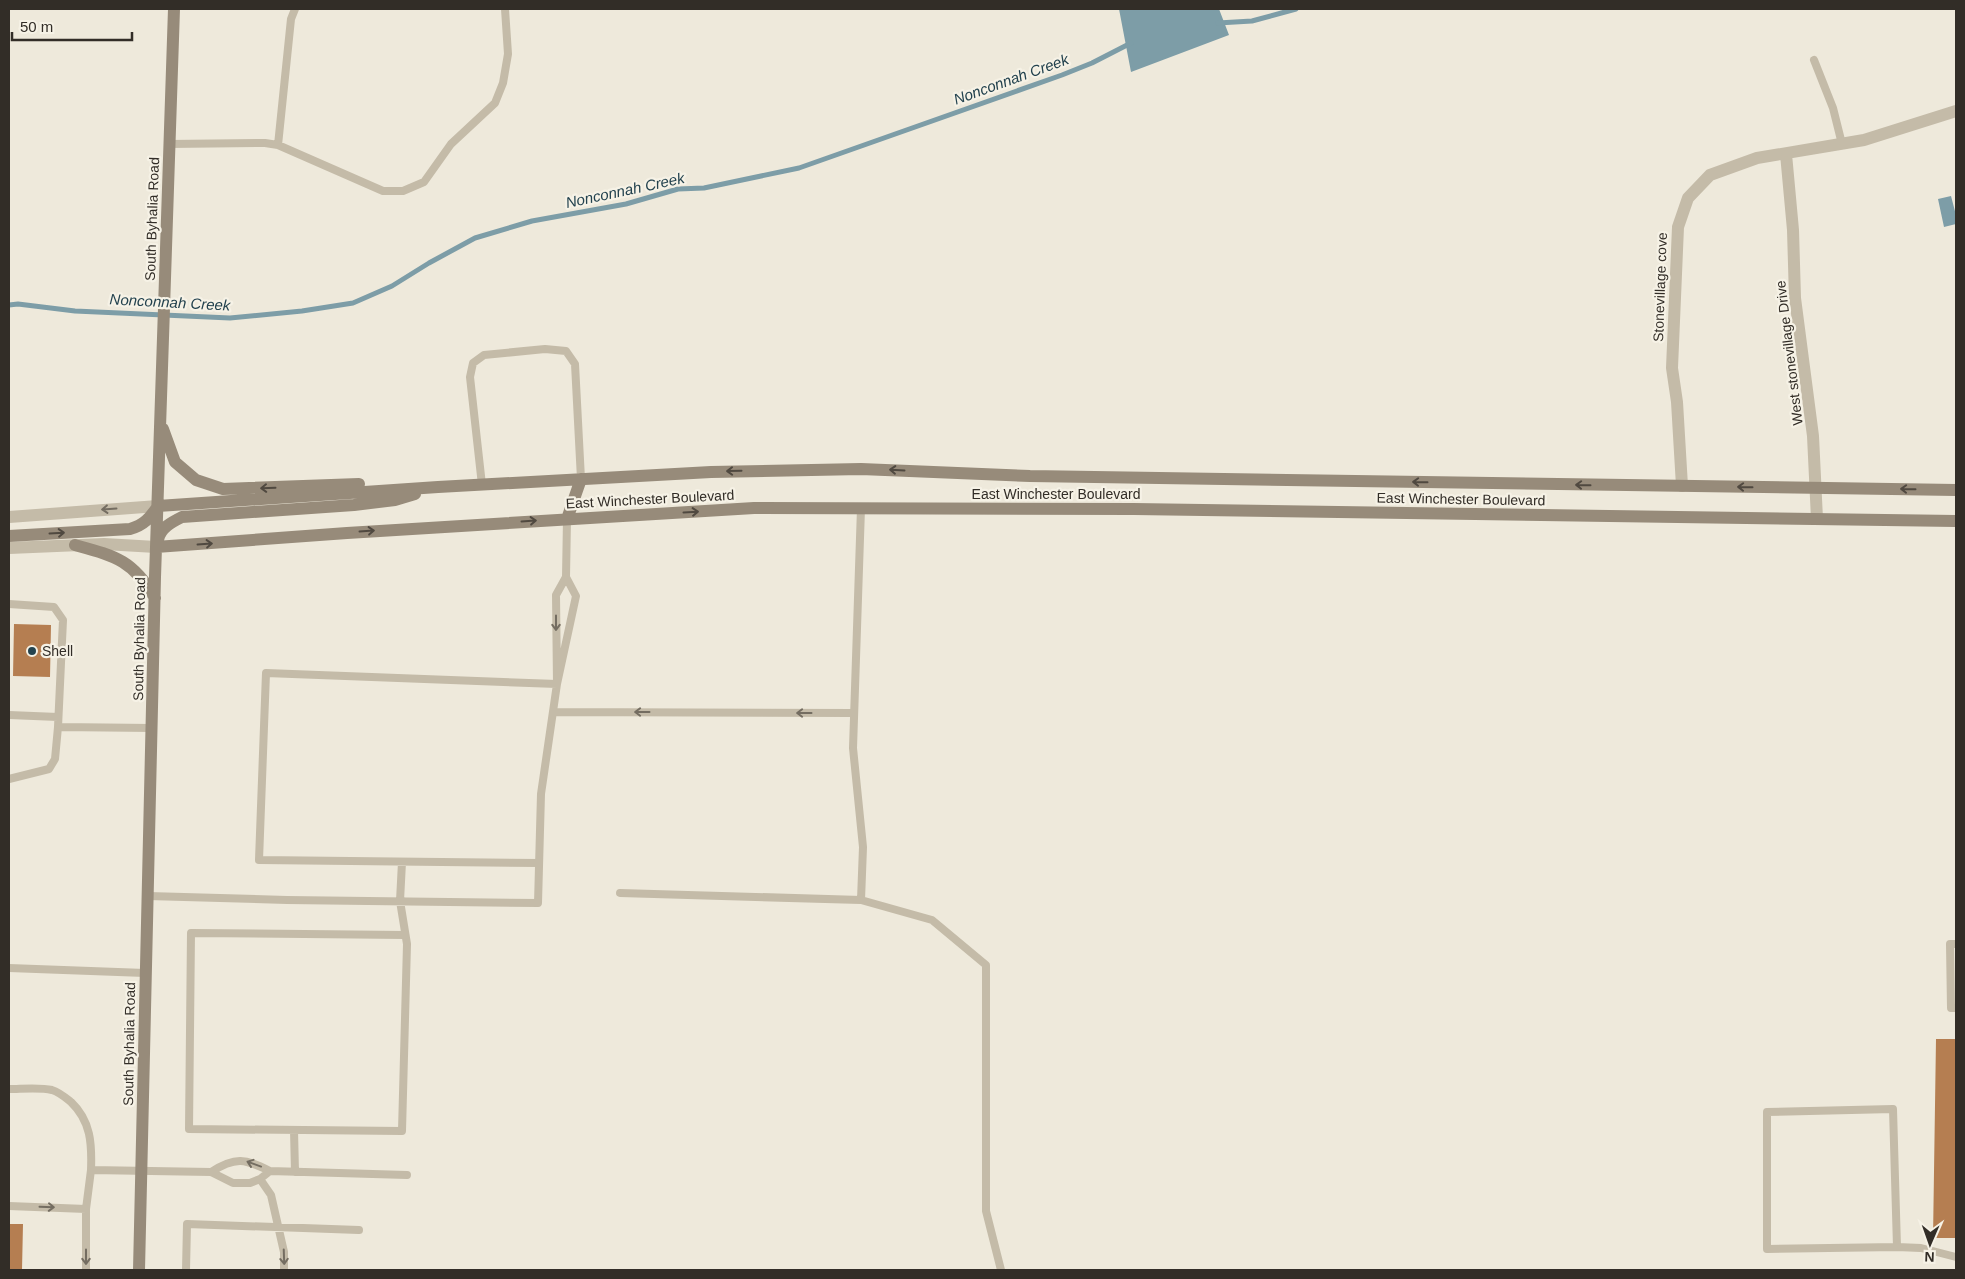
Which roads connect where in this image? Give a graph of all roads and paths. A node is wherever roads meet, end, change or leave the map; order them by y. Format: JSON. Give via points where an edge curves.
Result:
{"nodes":[{"id":1,"x":174,"y":9,"type":"edge"},
{"id":2,"x":295,"y":9,"type":"edge"},
{"id":3,"x":505,"y":9,"type":"edge"},
{"id":4,"x":1814,"y":60,"type":"dead end"},
{"id":5,"x":1956,"y":111,"type":"edge"},
{"id":6,"x":169,"y":144,"type":"junction"},
{"id":7,"x":1842,"y":144,"type":"junction"},
{"id":8,"x":278,"y":145,"type":"junction"},
{"id":9,"x":1786,"y":154,"type":"junction"},
{"id":10,"x":160,"y":422,"type":"junction"},
{"id":11,"x":580,"y":479,"type":"junction"},
{"id":12,"x":482,"y":485,"type":"junction"},
{"id":13,"x":1682,"y":486,"type":"junction"},
{"id":14,"x":438,"y":487,"type":"junction"},
{"id":15,"x":1816,"y":488,"type":"junction"},
{"id":16,"x":1956,"y":490,"type":"edge"},
{"id":17,"x":158,"y":506,"type":"junction"},
{"id":18,"x":861,"y":508,"type":"junction"},
{"id":19,"x":9,"y":517,"type":"edge"},
{"id":20,"x":567,"y":519,"type":"junction"},
{"id":21,"x":1816,"y":519,"type":"junction"},
{"id":22,"x":1956,"y":521,"type":"edge"},
{"id":23,"x":9,"y":536,"type":"edge"},
{"id":24,"x":74,"y":545,"type":"junction"},
{"id":25,"x":156,"y":547,"type":"junction"},
{"id":26,"x":9,"y":548,"type":"edge"},
{"id":27,"x":566,"y":577,"type":"junction"},
{"id":28,"x":155,"y":598,"type":"junction"},
{"id":29,"x":9,"y":604,"type":"edge"},
{"id":30,"x":557,"y":684,"type":"junction"},
{"id":31,"x":553,"y":712,"type":"junction"},
{"id":32,"x":853,"y":713,"type":"junction"},
{"id":33,"x":9,"y":714,"type":"edge"},
{"id":34,"x":58,"y":716,"type":"junction"},
{"id":35,"x":58,"y":727,"type":"junction"},
{"id":36,"x":152,"y":728,"type":"junction"},
{"id":37,"x":9,"y":779,"type":"edge"},
{"id":38,"x":402,"y":862,"type":"junction"},
{"id":39,"x":539,"y":863,"type":"junction"},
{"id":40,"x":620,"y":893,"type":"dead end"},
{"id":41,"x":148,"y":896,"type":"junction"},
{"id":42,"x":861,"y":900,"type":"junction"},
{"id":43,"x":400,"y":901,"type":"junction"},
{"id":44,"x":405,"y":935,"type":"junction"},
{"id":45,"x":1956,"y":944,"type":"edge"},
{"id":46,"x":9,"y":968,"type":"edge"},
{"id":47,"x":145,"y":973,"type":"junction"},
{"id":48,"x":1956,"y":1008,"type":"edge"},
{"id":49,"x":9,"y":1089,"type":"edge"},
{"id":50,"x":294,"y":1130,"type":"junction"},
{"id":51,"x":91,"y":1170,"type":"junction"},
{"id":52,"x":142,"y":1170,"type":"junction"},
{"id":53,"x":211,"y":1172,"type":"junction"},
{"id":54,"x":270,"y":1172,"type":"junction"},
{"id":55,"x":295,"y":1172,"type":"junction"},
{"id":56,"x":407,"y":1175,"type":"dead end"},
{"id":57,"x":260,"y":1179,"type":"junction"},
{"id":58,"x":9,"y":1206,"type":"edge"},
{"id":59,"x":86,"y":1209,"type":"junction"},
{"id":60,"x":278,"y":1228,"type":"junction"},
{"id":61,"x":359,"y":1230,"type":"dead end"},
{"id":62,"x":1897,"y":1247,"type":"junction"},
{"id":63,"x":1956,"y":1257,"type":"edge"},
{"id":64,"x":86,"y":1270,"type":"edge"},
{"id":65,"x":139,"y":1270,"type":"edge"},
{"id":66,"x":186,"y":1270,"type":"edge"},
{"id":67,"x":284,"y":1270,"type":"edge"},
{"id":68,"x":1001,"y":1270,"type":"edge"}],
"edges":[{"from":1,"to":6,"type":"main road","name":"South Byhalia Road"},
{"from":2,"to":8,"type":"lane"},
{"from":3,"to":8,"type":"lane","via":[[508,54],[503,83],[494,103],[451,144],[424,182],[403,191],[383,191]]},
{"from":4,"to":7,"type":"lane","via":[[1833,108]]},
{"from":5,"to":7,"type":"street","name":"Stonevillage cove"},
{"from":6,"to":8,"type":"lane"},
{"from":6,"to":10,"type":"main road","name":"South Byhalia Road"},
{"from":7,"to":9,"type":"street","name":"Stonevillage cove"},
{"from":9,"to":13,"type":"street","name":"Stonevillage cove","via":[[1757,158],[1710,175],[1688,198],[1678,227],[1672,368]]},
{"from":9,"to":15,"type":"street","name":"West stonevillage Drive","via":[[1795,298],[1813,436]]},
{"from":14,"to":10,"type":"main road","one_way":true,"via":[[425,481],[223,489],[196,480],[176,462]]},
{"from":10,"to":17,"type":"main road","name":"South Byhalia Road"},
{"from":11,"to":12,"type":"main road","name":"East Winchester Boulevard"},
{"from":11,"to":12,"type":"lane","via":[[574,364],[566,351],[545,349],[484,355],[472,363],[470,377]]},
{"from":13,"to":11,"type":"main road","name":"East Winchester Boulevard","one_way":true,"via":[[1030,476],[861,469]]},
{"from":11,"to":20,"type":"main road"},
{"from":12,"to":14,"type":"main road","name":"East Winchester Boulevard"},
{"from":15,"to":13,"type":"main road","name":"East Winchester Boulevard","one_way":true},
{"from":14,"to":17,"type":"main road","name":"East Winchester Boulevard"},
{"from":14,"to":25,"type":"main road","via":[[395,500],[354,505],[182,517],[164,529]]},
{"from":16,"to":15,"type":"main road","name":"East Winchester Boulevard","one_way":true},
{"from":15,"to":21,"type":"street","name":"West stonevillage Drive"},
{"from":17,"to":19,"type":"street","one_way":true},
{"from":23,"to":17,"type":"main road","one_way":true,"via":[[130,529],[142,525]]},
{"from":17,"to":25,"type":"main road","name":"South Byhalia Road"},
{"from":20,"to":18,"type":"main road","name":"East Winchester Boulevard","one_way":true,"via":[[754,508]]},
{"from":18,"to":21,"type":"main road","name":"East Winchester Boulevard"},
{"from":18,"to":32,"type":"lane"},
{"from":25,"to":20,"type":"main road","name":"East Winchester Boulevard","one_way":true},
{"from":20,"to":27,"type":"lane"},
{"from":21,"to":22,"type":"main road","name":"East Winchester Boulevard"},
{"from":24,"to":25,"type":"street"},
{"from":24,"to":26,"type":"street"},
{"from":24,"to":28,"type":"main road","via":[[120,560],[145,582]]},
{"from":25,"to":28,"type":"main road","name":"South Byhalia Road"},
{"from":27,"to":30,"type":"lane","one_way":true,"via":[[556,595]]},
{"from":27,"to":30,"type":"lane","via":[[576,596]]},
{"from":28,"to":36,"type":"main road","name":"South Byhalia Road"},
{"from":29,"to":34,"type":"lane","via":[[54,608],[63,620]]},
{"from":30,"to":31,"type":"lane"},
{"from":30,"to":38,"type":"lane","via":[[266,672],[259,860]]},
{"from":32,"to":31,"type":"lane","one_way":true},
{"from":31,"to":39,"type":"lane","via":[[541,794]]},
{"from":32,"to":42,"type":"lane","via":[[853,748],[863,847]]},
{"from":33,"to":34,"type":"lane"},
{"from":34,"to":35,"type":"lane"},
{"from":35,"to":36,"type":"lane"},
{"from":35,"to":37,"type":"lane","via":[[55,759],[49,769]]},
{"from":36,"to":41,"type":"main road","name":"South Byhalia Road"},
{"from":38,"to":39,"type":"lane"},
{"from":38,"to":43,"type":"lane"},
{"from":39,"to":43,"type":"lane","via":[[538,903]]},
{"from":40,"to":42,"type":"lane"},
{"from":41,"to":43,"type":"lane"},
{"from":41,"to":47,"type":"main road","name":"South Byhalia Road"},
{"from":42,"to":68,"type":"lane","via":[[932,920],[986,965],[986,1211]]},
{"from":43,"to":44,"type":"lane"},
{"from":44,"to":50,"type":"lane","via":[[402,1131]]},
{"from":44,"to":50,"type":"lane","via":[[191,933],[189,1129]]},
{"from":45,"to":48,"type":"lane","via":[[1950,944],[1951,1008]]},
{"from":46,"to":47,"type":"lane"},
{"from":47,"to":52,"type":"main road","name":"South Byhalia Road"},
{"from":49,"to":51,"type":"lane","via":[[52,1090],[80,1110],[90,1139]]},
{"from":50,"to":55,"type":"lane"},
{"from":51,"to":52,"type":"lane"},
{"from":51,"to":59,"type":"lane"},
{"from":52,"to":53,"type":"lane"},
{"from":52,"to":65,"type":"main road","name":"South Byhalia Road"},
{"from":54,"to":53,"type":"lane","one_way":true,"via":[[249,1161],[227,1162]]},
{"from":53,"to":57,"type":"lane","via":[[233,1183]]},
{"from":54,"to":55,"type":"lane"},
{"from":54,"to":57,"type":"lane"},
{"from":55,"to":56,"type":"lane"},
{"from":57,"to":60,"type":"lane","via":[[271,1195]]},
{"from":58,"to":59,"type":"lane","one_way":true},
{"from":59,"to":64,"type":"lane","one_way":true},
{"from":60,"to":61,"type":"lane"},
{"from":60,"to":66,"type":"lane","via":[[187,1224]]},
{"from":60,"to":67,"type":"lane","one_way":true,"via":[[284,1252]]},
{"from":62,"to":62,"type":"lane","via":[[1767,1249],[1767,1112],[1893,1109]]},
{"from":62,"to":63,"type":"lane","via":[[1921,1248]]}]}
